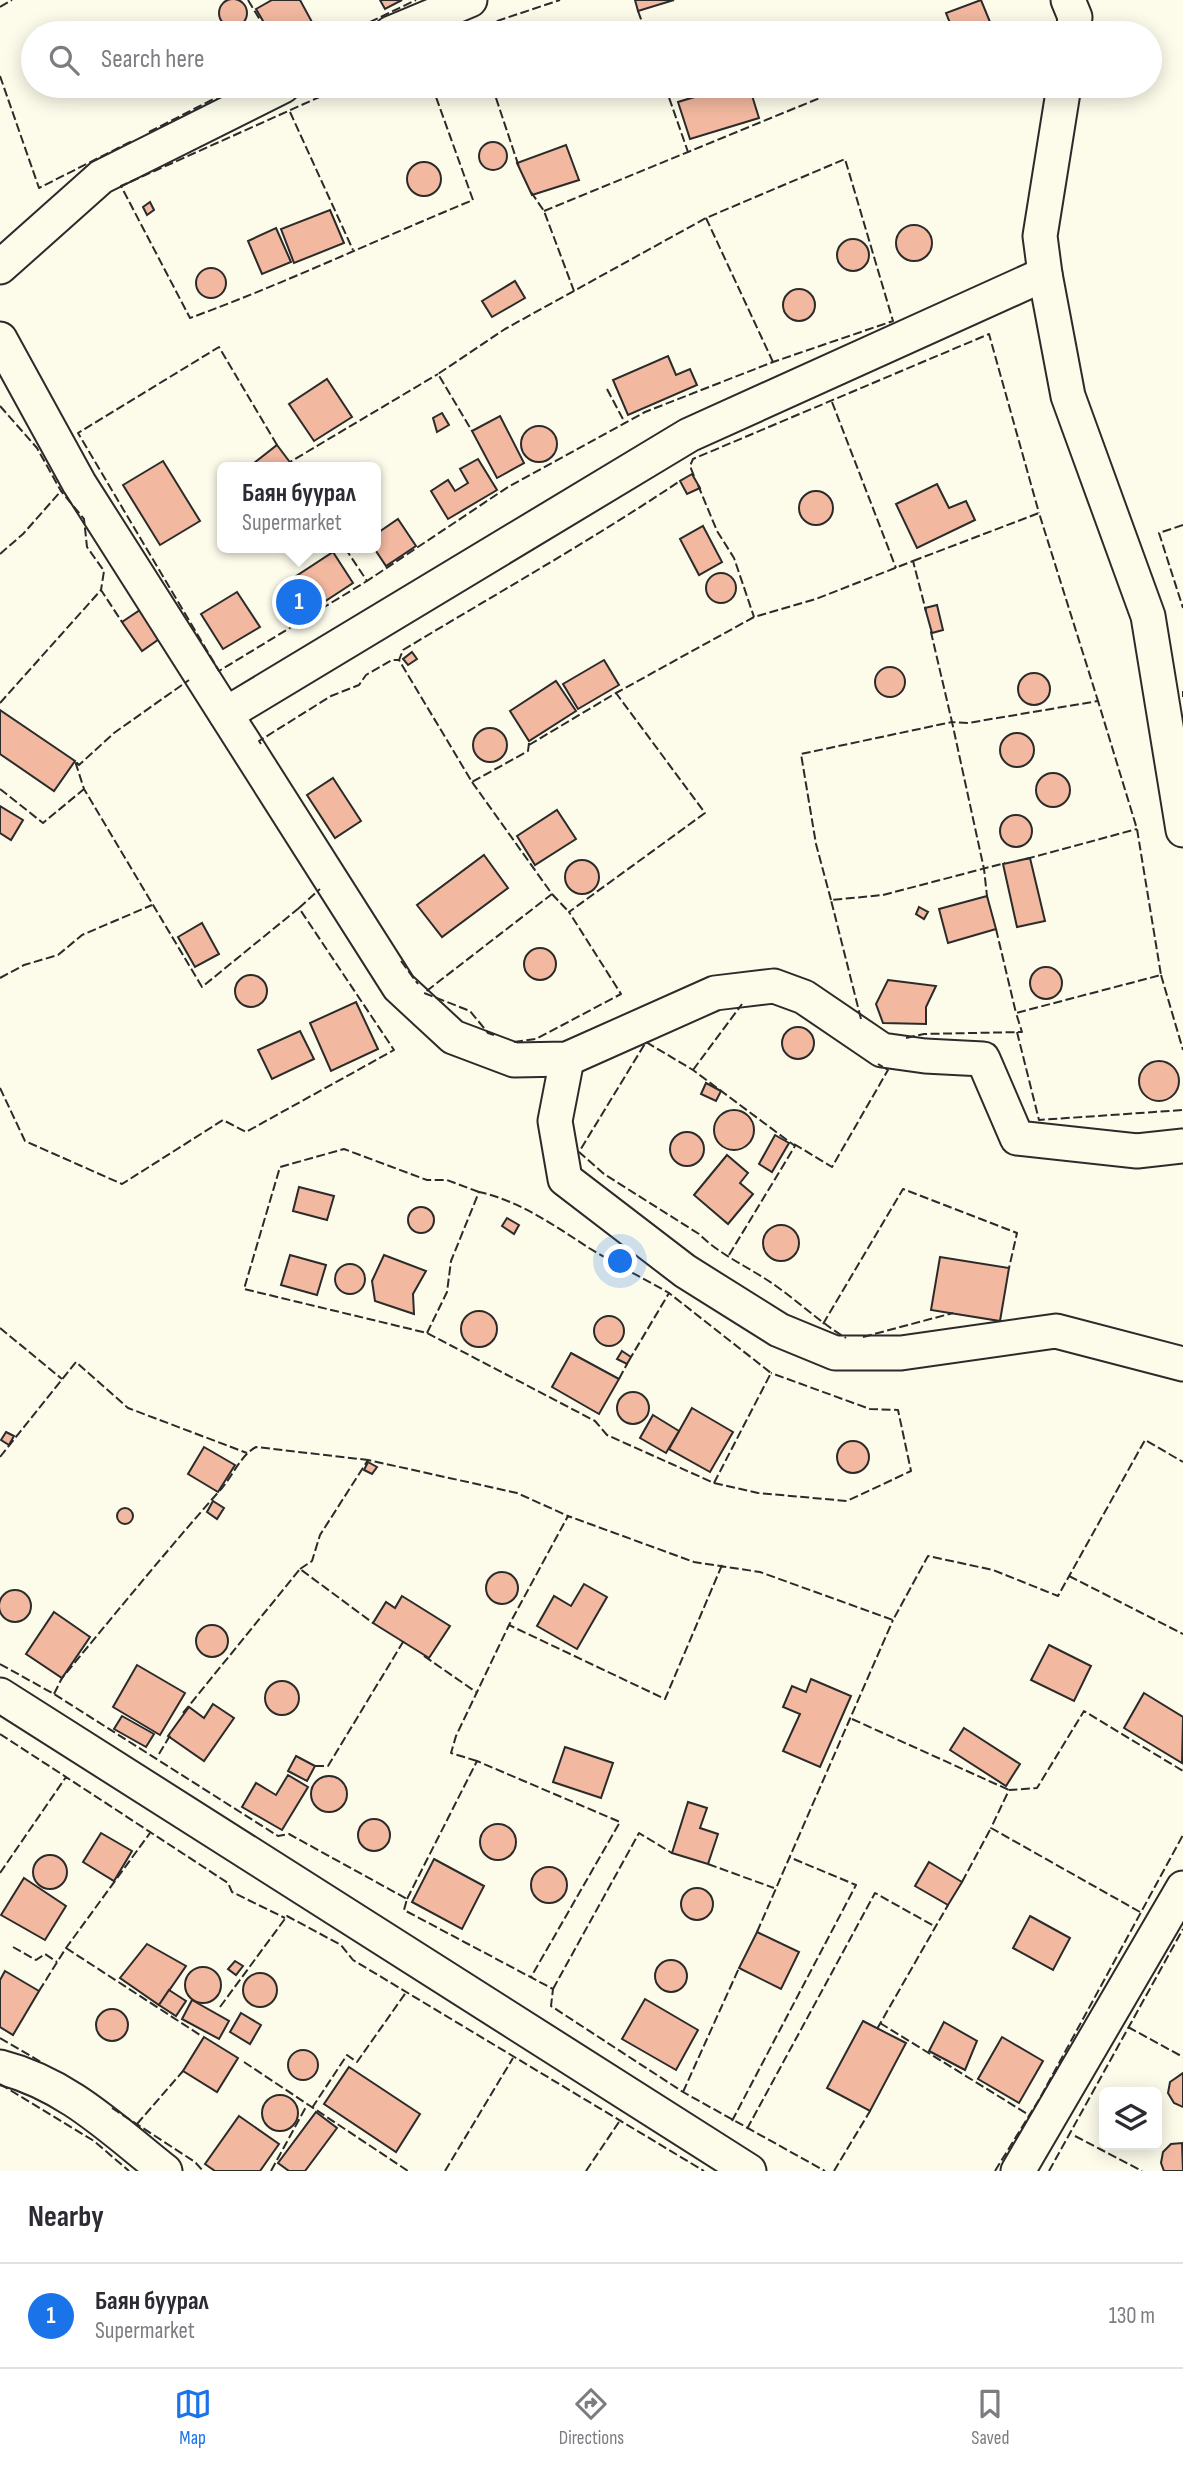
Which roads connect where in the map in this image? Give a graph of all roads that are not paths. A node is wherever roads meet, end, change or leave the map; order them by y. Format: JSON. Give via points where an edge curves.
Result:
{"nodes":[{"id":1,"x":470,"y":0,"type":"edge"},
{"id":2,"x":1068,"y":0,"type":"edge"},
{"id":3,"x":420,"y":21,"type":"edge"},
{"id":4,"x":1074,"y":21,"type":"edge"},
{"id":5,"x":258,"y":98,"type":"edge"},
{"id":6,"x":1063,"y":98,"type":"edge"},
{"id":7,"x":0,"y":267,"type":"edge"},
{"id":8,"x":1045,"y":274,"type":"junction"},
{"id":9,"x":0,"y":339,"type":"edge"},
{"id":10,"x":226,"y":715,"type":"junction"},
{"id":11,"x":1183,"y":830,"type":"edge"},
{"id":12,"x":567,"y":1059,"type":"junction"},
{"id":13,"x":1183,"y":1146,"type":"edge"},
{"id":14,"x":1183,"y":1364,"type":"edge"},
{"id":15,"x":0,"y":1695,"type":"edge"},
{"id":16,"x":1183,"y":1888,"type":"edge"},
{"id":17,"x":0,"y":2067,"type":"edge"},
{"id":18,"x":165,"y":2171,"type":"edge"},
{"id":19,"x":749,"y":2171,"type":"edge"},
{"id":20,"x":1018,"y":2171,"type":"edge"}],
"edges":[{"from":1,"to":3,"type":"street"},
{"from":2,"to":4,"type":"street"},
{"from":5,"to":7,"type":"street","via":[[101,177]]},
{"from":6,"to":8,"type":"street","via":[[1040,236]]},
{"from":8,"to":10,"type":"street","via":[[689,435]]},
{"from":8,"to":11,"type":"street","via":[[1068,396],[1148,616]]},
{"from":9,"to":10,"type":"street","via":[[79,483]]},
{"from":10,"to":12,"type":"street","via":[[399,988],[453,1037],[514,1060]]},
{"from":12,"to":13,"type":"street","via":[[715,993],[774,986],[804,997],[882,1050],[983,1059],[1017,1138],[1137,1151]]},
{"from":12,"to":14,"type":"street","via":[[555,1121],[565,1179],[685,1271],[779,1330],[835,1353],[901,1353],[1056,1331]]},
{"from":15,"to":19,"type":"street"},
{"from":16,"to":20,"type":"street"},
{"from":17,"to":18,"type":"street","via":[[34,2076],[74,2099]]}]}
